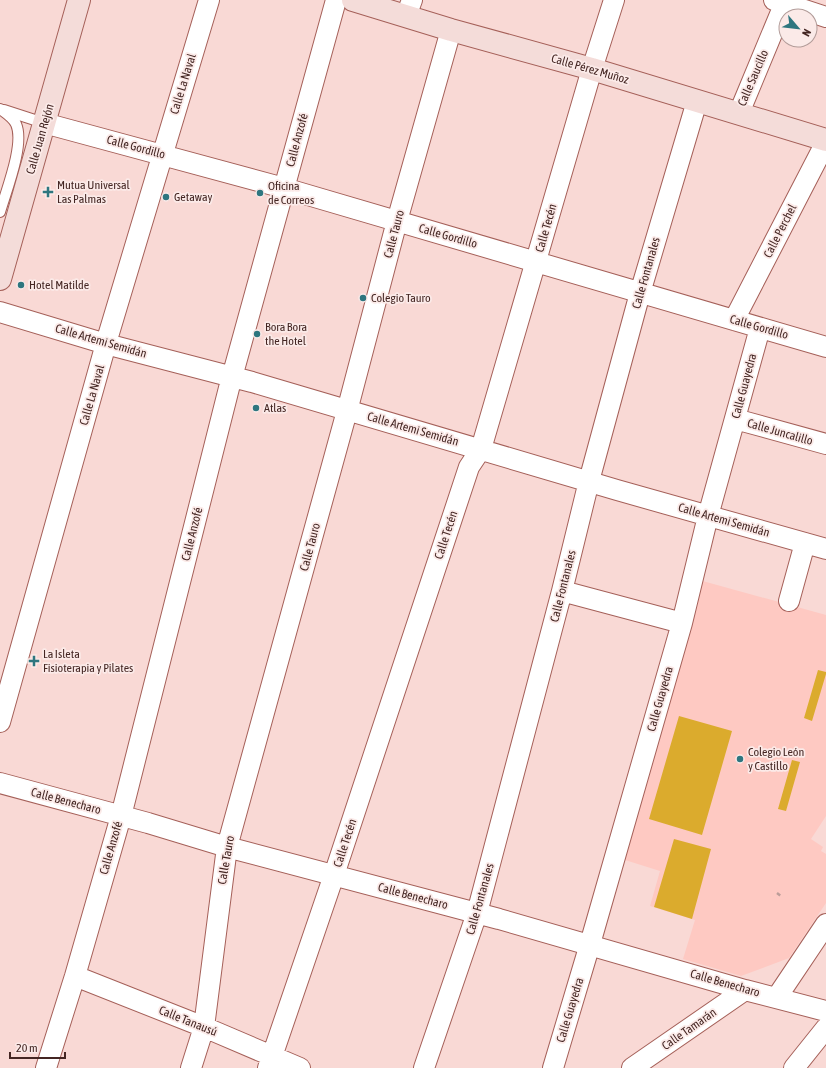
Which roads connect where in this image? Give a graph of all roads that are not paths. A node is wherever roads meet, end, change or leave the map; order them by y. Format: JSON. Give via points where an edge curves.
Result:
{"nodes":[{"id":1,"x":79,"y":0,"type":"edge"},
{"id":2,"x":209,"y":0,"type":"edge"},
{"id":3,"x":336,"y":0,"type":"edge"},
{"id":4,"x":353,"y":0,"type":"edge"},
{"id":5,"x":614,"y":0,"type":"edge"},
{"id":6,"x":782,"y":1,"type":"edge"},
{"id":7,"x":409,"y":8,"type":"edge"},
{"id":8,"x":826,"y":17,"type":"edge"},
{"id":9,"x":451,"y":30,"type":"junction"},
{"id":10,"x":592,"y":69,"type":"junction"},
{"id":11,"x":696,"y":101,"type":"junction"},
{"id":12,"x":0,"y":109,"type":"edge"},
{"id":13,"x":739,"y":113,"type":"junction"},
{"id":14,"x":44,"y":123,"type":"junction"},
{"id":15,"x":826,"y":141,"type":"edge"},
{"id":16,"x":162,"y":154,"type":"junction"},
{"id":17,"x":284,"y":188,"type":"junction"},
{"id":18,"x":0,"y":212,"type":"edge"},
{"id":19,"x":397,"y":221,"type":"junction"},
{"id":20,"x":536,"y":262,"type":"junction"},
{"id":21,"x":0,"y":279,"type":"edge"},
{"id":22,"x":640,"y":293,"type":"junction"},
{"id":23,"x":0,"y":312,"type":"edge"},
{"id":24,"x":734,"y":320,"type":"junction"},
{"id":25,"x":760,"y":328,"type":"junction"},
{"id":26,"x":106,"y":344,"type":"junction"},
{"id":27,"x":826,"y":347,"type":"edge"},
{"id":28,"x":232,"y":377,"type":"junction"},
{"id":29,"x":347,"y":411,"type":"junction"},
{"id":30,"x":735,"y":419,"type":"junction"},
{"id":31,"x":826,"y":444,"type":"edge"},
{"id":32,"x":481,"y":449,"type":"junction"},
{"id":33,"x":588,"y":481,"type":"junction"},
{"id":34,"x":708,"y":516,"type":"junction"},
{"id":35,"x":805,"y":543,"type":"junction"},
{"id":36,"x":826,"y":549,"type":"edge"},
{"id":37,"x":562,"y":591,"type":"junction"},
{"id":38,"x":789,"y":601,"type":"dead end"},
{"id":39,"x":682,"y":623,"type":"junction"},
{"id":40,"x":0,"y":722,"type":"edge"},
{"id":41,"x":0,"y":783,"type":"edge"},
{"id":42,"x":121,"y":816,"type":"junction"},
{"id":43,"x":227,"y":847,"type":"junction"},
{"id":44,"x":334,"y":875,"type":"junction"},
{"id":45,"x":477,"y":913,"type":"junction"},
{"id":46,"x":826,"y":924,"type":"edge"},
{"id":47,"x":590,"y":944,"type":"junction"},
{"id":48,"x":75,"y":976,"type":"junction"},
{"id":49,"x":745,"y":990,"type":"junction"},
{"id":50,"x":777,"y":997,"type":"junction"},
{"id":51,"x":826,"y":1011,"type":"edge"},
{"id":52,"x":204,"y":1027,"type":"junction"},
{"id":53,"x":826,"y":1028,"type":"edge"},
{"id":54,"x":270,"y":1062,"type":"edge"},
{"id":55,"x":46,"y":1068,"type":"edge"},
{"id":56,"x":191,"y":1068,"type":"edge"},
{"id":57,"x":300,"y":1068,"type":"edge"},
{"id":58,"x":424,"y":1068,"type":"edge"},
{"id":59,"x":553,"y":1068,"type":"edge"},
{"id":60,"x":632,"y":1068,"type":"edge"},
{"id":61,"x":794,"y":1068,"type":"edge"}],
"edges":[{"from":1,"to":14,"type":"street","name":"Calle Juan Rejón"},
{"from":2,"to":16,"type":"street","name":"Calle La Naval"},
{"from":3,"to":17,"type":"street","name":"Calle Anzofé"},
{"from":4,"to":7,"type":"street","name":"Calle Pérez Muñoz"},
{"from":5,"to":10,"type":"street","name":"Calle Tecén"},
{"from":6,"to":8,"type":"street"},
{"from":6,"to":13,"type":"street","name":"Calle Saucillo"},
{"from":7,"to":9,"type":"street","name":"Calle Pérez Muñoz"},
{"from":9,"to":10,"type":"street","name":"Calle Pérez Muñoz"},
{"from":9,"to":19,"type":"street","name":"Calle Tauro"},
{"from":10,"to":11,"type":"street","name":"Calle Pérez Muñoz"},
{"from":10,"to":20,"type":"street","name":"Calle Tecén"},
{"from":11,"to":13,"type":"street","name":"Calle Pérez Muñoz"},
{"from":11,"to":22,"type":"street","name":"Calle Fontanales"},
{"from":12,"to":14,"type":"lane","name":"Calle Gordillo"},
{"from":12,"to":18,"type":"lane","name":"Calle Juan Rejón","via":[[16,124],[18,136],[17,151]]},
{"from":13,"to":15,"type":"street","name":"Calle Pérez Muñoz"},
{"from":14,"to":16,"type":"street","name":"Calle Gordillo"},
{"from":14,"to":21,"type":"street","name":"Calle Juan Rejón"},
{"from":15,"to":24,"type":"street","name":"Calle Perchel"},
{"from":16,"to":17,"type":"street","name":"Calle Gordillo"},
{"from":16,"to":26,"type":"street","name":"Calle La Naval"},
{"from":17,"to":19,"type":"street","name":"Calle Gordillo"},
{"from":17,"to":28,"type":"street","name":"Calle Anzofé"},
{"from":19,"to":20,"type":"street","name":"Calle Gordillo"},
{"from":19,"to":29,"type":"street","name":"Calle Tauro"},
{"from":20,"to":22,"type":"street","name":"Calle Gordillo"},
{"from":20,"to":32,"type":"street","name":"Calle Tecén"},
{"from":22,"to":24,"type":"street","name":"Calle Gordillo"},
{"from":22,"to":33,"type":"street","name":"Calle Fontanales"},
{"from":23,"to":26,"type":"street","name":"Calle Artemi Semidán"},
{"from":24,"to":25,"type":"street","name":"Calle Gordillo"},
{"from":25,"to":27,"type":"street","name":"Calle Gordillo"},
{"from":25,"to":30,"type":"street","name":"Calle Guayedra"},
{"from":26,"to":28,"type":"street","name":"Calle Artemi Semidán"},
{"from":26,"to":40,"type":"street","name":"Calle La Naval"},
{"from":28,"to":29,"type":"street","name":"Calle Artemi Semidán"},
{"from":28,"to":42,"type":"street","name":"Calle Anzofé"},
{"from":29,"to":32,"type":"street","name":"Calle Artemi Semidán"},
{"from":29,"to":43,"type":"street","name":"Calle Tauro"},
{"from":30,"to":31,"type":"street","name":"Calle Juncalillo"},
{"from":30,"to":34,"type":"street","name":"Calle Guayedra"},
{"from":32,"to":33,"type":"street","name":"Calle Artemi Semidán"},
{"from":32,"to":44,"type":"street","name":"Calle Tecén","via":[[467,472]]},
{"from":33,"to":34,"type":"street","name":"Calle Artemi Semidán"},
{"from":33,"to":37,"type":"street","name":"Calle Fontanales"},
{"from":34,"to":35,"type":"street","name":"Calle Artemi Semidán"},
{"from":34,"to":39,"type":"street","name":"Calle Guayedra"},
{"from":35,"to":36,"type":"street","name":"Calle Artemi Semidán"},
{"from":35,"to":38,"type":"street"},
{"from":37,"to":39,"type":"street"},
{"from":37,"to":45,"type":"street","name":"Calle Fontanales"},
{"from":39,"to":47,"type":"street","name":"Calle Guayedra"},
{"from":41,"to":42,"type":"street","name":"Calle Benecharo"},
{"from":42,"to":43,"type":"street","name":"Calle Benecharo"},
{"from":42,"to":48,"type":"street","name":"Calle Anzofé"},
{"from":43,"to":44,"type":"street","name":"Calle Benecharo"},
{"from":43,"to":52,"type":"street","name":"Calle Tauro"},
{"from":44,"to":45,"type":"street","name":"Calle Benecharo"},
{"from":44,"to":54,"type":"street","name":"Calle Tecén"},
{"from":45,"to":47,"type":"street","name":"Calle Benecharo"},
{"from":45,"to":58,"type":"street","name":"Calle Fontanales"},
{"from":46,"to":50,"type":"street"},
{"from":47,"to":49,"type":"street","name":"Calle Benecharo"},
{"from":47,"to":59,"type":"street","name":"Calle Guayedra"},
{"from":48,"to":52,"type":"street","name":"Calle Tanausú"},
{"from":48,"to":55,"type":"street","name":"Calle Anzofé"},
{"from":49,"to":50,"type":"street","name":"Calle Benecharo"},
{"from":49,"to":60,"type":"street","name":"Calle Tamarán"},
{"from":50,"to":51,"type":"street","name":"Calle Benecharo"},
{"from":52,"to":54,"type":"street","name":"Calle Tanausú"},
{"from":52,"to":56,"type":"street","name":"Calle Tauro"},
{"from":53,"to":61,"type":"street"},
{"from":54,"to":57,"type":"street","name":"Calle Tanausú"}]}
